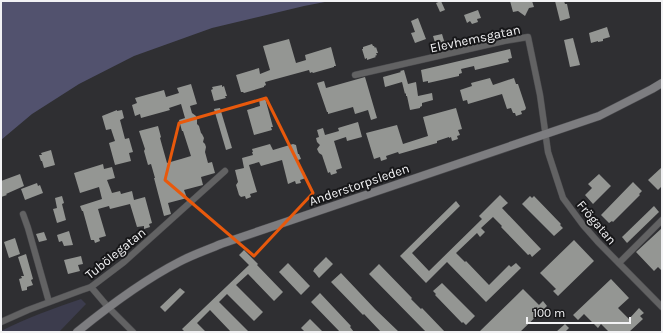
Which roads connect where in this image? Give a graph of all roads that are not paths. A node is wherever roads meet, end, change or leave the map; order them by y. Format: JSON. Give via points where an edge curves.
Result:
{"nodes":[{"id":1,"x":355,"y":75,"type":"dead end"},
{"id":2,"x":662,"y":83,"type":"edge"},
{"id":3,"x":545,"y":134,"type":"junction"},
{"id":4,"x":224,"y":171,"type":"dead end"},
{"id":5,"x":23,"y":214,"type":"dead end"},
{"id":6,"x":662,"y":220,"type":"edge"},
{"id":7,"x":619,"y":263,"type":"junction"},
{"id":8,"x":91,"y":288,"type":"junction"},
{"id":9,"x":49,"y":302,"type":"junction"},
{"id":10,"x":108,"y":307,"type":"junction"},
{"id":11,"x":662,"y":307,"type":"edge"},
{"id":12,"x":1,"y":322,"type":"edge"},
{"id":13,"x":77,"y":332,"type":"edge"},
{"id":14,"x":132,"y":332,"type":"edge"}],
"edges":[{"from":1,"to":3,"type":"street","name":"Elevhemsgatan","via":[[528,37]]},
{"from":2,"to":3,"type":"main road","name":"Anderstorpsleden","via":[[599,116]]},
{"from":3,"to":7,"type":"street","name":"Frögatan","via":[[563,198],[583,225]]},
{"from":3,"to":10,"type":"main road","name":"Anderstorpsleden","via":[[221,244],[179,261]]},
{"from":4,"to":8,"type":"street","name":"Tubölegatan","via":[[124,262]]},
{"from":5,"to":9,"type":"street"},
{"from":6,"to":7,"type":"street"},
{"from":7,"to":11,"type":"street","name":"Frögatan"},
{"from":8,"to":9,"type":"street","name":"Tubölegatan"},
{"from":8,"to":10,"type":"street"},
{"from":9,"to":12,"type":"street","name":"Tubölegatan"},
{"from":10,"to":13,"type":"main road","name":"Anderstorpsleden"},
{"from":10,"to":14,"type":"street"}]}
